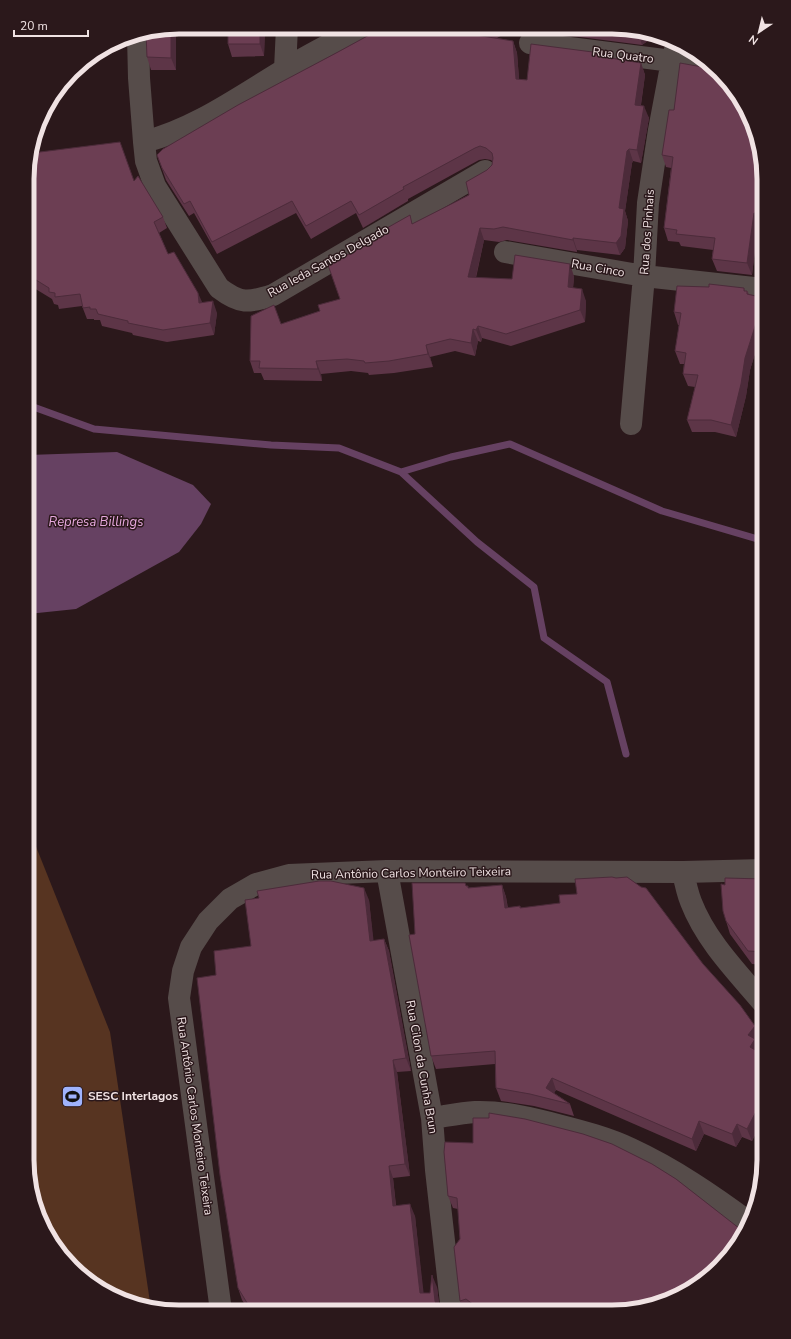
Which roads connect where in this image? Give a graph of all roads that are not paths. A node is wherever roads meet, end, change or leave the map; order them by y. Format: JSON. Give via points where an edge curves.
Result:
{"nodes":[{"id":1,"x":286,"y":34,"type":"edge"},
{"id":2,"x":351,"y":34,"type":"edge"},
{"id":3,"x":138,"y":40,"type":"edge"},
{"id":4,"x":530,"y":43,"type":"edge"},
{"id":5,"x":675,"y":52,"type":"edge"},
{"id":6,"x":696,"y":60,"type":"edge"},
{"id":7,"x":285,"y":69,"type":"junction"},
{"id":8,"x":144,"y":142,"type":"junction"},
{"id":9,"x":485,"y":172,"type":"edge"},
{"id":10,"x":505,"y":252,"type":"dead end"},
{"id":11,"x":644,"y":276,"type":"junction"},
{"id":12,"x":757,"y":288,"type":"edge"},
{"id":13,"x":631,"y":424,"type":"dead end"},
{"id":14,"x":757,"y":870,"type":"edge"},
{"id":15,"x":387,"y":871,"type":"junction"},
{"id":16,"x":683,"y":872,"type":"junction"},
{"id":17,"x":757,"y":995,"type":"edge"},
{"id":18,"x":432,"y":1118,"type":"junction"},
{"id":19,"x":745,"y":1219,"type":"edge"},
{"id":20,"x":220,"y":1305,"type":"edge"},
{"id":21,"x":451,"y":1305,"type":"edge"}],
"edges":[{"from":1,"to":7,"type":"street"},
{"from":2,"to":7,"type":"street"},
{"from":3,"to":8,"type":"street","name":"Rua Ieda Santos Delgado"},
{"from":4,"to":5,"type":"street","name":"Rua Quatro"},
{"from":5,"to":6,"type":"street","name":"Rua Quatro"},
{"from":5,"to":11,"type":"street","name":"Rua dos Pinhais","via":[[659,130],[648,203]]},
{"from":7,"to":8,"type":"street","via":[[213,113],[160,138]]},
{"from":8,"to":9,"type":"street","name":"Rua Ieda Santos Delgado","via":[[146,161],[155,186],[219,288],[230,297],[242,301],[273,295]]},
{"from":10,"to":11,"type":"street","name":"Rua Cinco"},
{"from":11,"to":12,"type":"street","name":"Rua Cinco"},
{"from":11,"to":13,"type":"street","name":"Rua dos Pinhais"},
{"from":14,"to":16,"type":"street","name":"Rua Antônio Carlos Monteiro Teixeira"},
{"from":15,"to":16,"type":"street","name":"Rua Antônio Carlos Monteiro Teixeira"},
{"from":15,"to":18,"type":"street","name":"Rua Cilon da Cunha Brun"},
{"from":15,"to":20,"type":"street","name":"Rua Antônio Carlos Monteiro Teixeira","via":[[289,876],[256,884],[230,899],[208,921],[191,947],[183,971],[179,998]]},
{"from":16,"to":17,"type":"street","via":[[690,900],[698,918],[713,942]]},
{"from":18,"to":19,"type":"street","via":[[475,1112],[503,1114],[580,1130],[630,1148],[666,1167]]},
{"from":18,"to":21,"type":"street","name":"Rua Cilon da Cunha Brun"}]}
